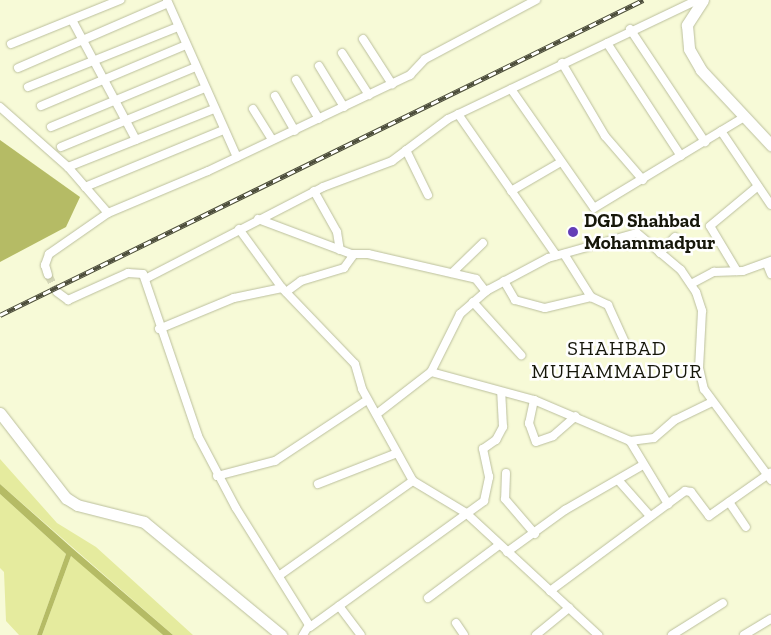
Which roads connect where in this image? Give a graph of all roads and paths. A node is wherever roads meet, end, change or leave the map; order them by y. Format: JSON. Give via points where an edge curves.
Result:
{"nodes":[{"id":1,"x":120,"y":0,"type":"edge"},
{"id":2,"x":536,"y":0,"type":"edge"},
{"id":3,"x":697,"y":0,"type":"edge"},
{"id":4,"x":704,"y":0,"type":"edge"},
{"id":5,"x":167,"y":1,"type":"edge"},
{"id":6,"x":72,"y":20,"type":"junction"},
{"id":7,"x":178,"y":26,"type":"junction"},
{"id":8,"x":630,"y":29,"type":"junction"},
{"id":9,"x":82,"y":39,"type":"junction"},
{"id":10,"x":363,"y":39,"type":"dead end"},
{"id":11,"x":607,"y":42,"type":"junction"},
{"id":12,"x":11,"y":44,"type":"dead end"},
{"id":13,"x":186,"y":45,"type":"junction"},
{"id":14,"x":342,"y":53,"type":"dead end"},
{"id":15,"x":94,"y":60,"type":"junction"},
{"id":16,"x":562,"y":63,"type":"junction"},
{"id":17,"x":319,"y":66,"type":"dead end"},
{"id":18,"x":196,"y":67,"type":"junction"},
{"id":19,"x":18,"y":68,"type":"dead end"},
{"id":20,"x":105,"y":79,"type":"junction"},
{"id":21,"x":296,"y":80,"type":"dead end"},
{"id":22,"x":392,"y":84,"type":"junction"},
{"id":23,"x":28,"y":87,"type":"dead end"},
{"id":24,"x":205,"y":88,"type":"junction"},
{"id":25,"x":510,"y":89,"type":"junction"},
{"id":26,"x":369,"y":95,"type":"junction"},
{"id":27,"x":275,"y":96,"type":"dead end"},
{"id":28,"x":116,"y":101,"type":"junction"},
{"id":29,"x":41,"y":106,"type":"dead end"},
{"id":30,"x":0,"y":107,"type":"edge"},
{"id":31,"x":344,"y":107,"type":"junction"},
{"id":32,"x":214,"y":109,"type":"junction"},
{"id":33,"x":253,"y":109,"type":"dead end"},
{"id":34,"x":458,"y":114,"type":"junction"},
{"id":35,"x":744,"y":117,"type":"junction"},
{"id":36,"x":319,"y":119,"type":"junction"},
{"id":37,"x":126,"y":121,"type":"junction"},
{"id":38,"x":51,"y":127,"type":"dead end"},
{"id":39,"x":223,"y":130,"type":"junction"},
{"id":40,"x":295,"y":131,"type":"junction"},
{"id":41,"x":721,"y":131,"type":"junction"},
{"id":42,"x":136,"y":140,"type":"junction"},
{"id":43,"x":272,"y":140,"type":"junction"},
{"id":44,"x":705,"y":142,"type":"junction"},
{"id":45,"x":771,"y":145,"type":"edge"},
{"id":46,"x":61,"y":147,"type":"dead end"},
{"id":47,"x":406,"y":150,"type":"junction"},
{"id":48,"x":242,"y":154,"type":"junction"},
{"id":49,"x":681,"y":156,"type":"junction"},
{"id":50,"x":561,"y":162,"type":"junction"},
{"id":51,"x":68,"y":167,"type":"junction"},
{"id":52,"x":642,"y":180,"type":"junction"},
{"id":53,"x":85,"y":186,"type":"junction"},
{"id":54,"x":758,"y":186,"type":"junction"},
{"id":55,"x":511,"y":190,"type":"junction"},
{"id":56,"x":314,"y":191,"type":"junction"},
{"id":57,"x":428,"y":195,"type":"dead end"},
{"id":58,"x":771,"y":205,"type":"edge"},
{"id":59,"x":108,"y":213,"type":"junction"},
{"id":60,"x":258,"y":219,"type":"junction"},
{"id":61,"x":239,"y":229,"type":"junction"},
{"id":62,"x":675,"y":237,"type":"dead end"},
{"id":63,"x":483,"y":243,"type":"dead end"},
{"id":64,"x":340,"y":250,"type":"junction"},
{"id":65,"x":660,"y":253,"type":"junction"},
{"id":66,"x":354,"y":254,"type":"junction"},
{"id":67,"x":560,"y":255,"type":"junction"},
{"id":68,"x":769,"y":263,"type":"edge"},
{"id":69,"x":737,"y":271,"type":"junction"},
{"id":70,"x":452,"y":273,"type":"junction"},
{"id":71,"x":48,"y":274,"type":"tunnel mouth"},
{"id":72,"x":771,"y":274,"type":"edge"},
{"id":73,"x":145,"y":279,"type":"junction"},
{"id":74,"x":504,"y":281,"type":"junction"},
{"id":75,"x":691,"y":284,"type":"junction"},
{"id":76,"x":284,"y":290,"type":"junction"},
{"id":77,"x":58,"y":292,"type":"dead end"},
{"id":78,"x":486,"y":292,"type":"junction"},
{"id":79,"x":590,"y":297,"type":"junction"},
{"id":80,"x":473,"y":302,"type":"junction"},
{"id":81,"x":160,"y":329,"type":"junction"},
{"id":82,"x":629,"y":351,"type":"dead end"},
{"id":83,"x":521,"y":356,"type":"dead end"},
{"id":84,"x":431,"y":372,"type":"junction"},
{"id":85,"x":501,"y":394,"type":"junction"},
{"id":86,"x":367,"y":400,"type":"junction"},
{"id":87,"x":534,"y":400,"type":"junction"},
{"id":88,"x":712,"y":402,"type":"junction"},
{"id":89,"x":0,"y":412,"type":"edge"},
{"id":90,"x":378,"y":413,"type":"junction"},
{"id":91,"x":576,"y":416,"type":"junction"},
{"id":92,"x":630,"y":441,"type":"junction"},
{"id":93,"x":395,"y":454,"type":"junction"},
{"id":94,"x":643,"y":465,"type":"junction"},
{"id":95,"x":506,"y":473,"type":"dead end"},
{"id":96,"x":217,"y":476,"type":"junction"},
{"id":97,"x":770,"y":476,"type":"edge"},
{"id":98,"x":413,"y":481,"type":"junction"},
{"id":99,"x":619,"y":481,"type":"junction"},
{"id":100,"x":318,"y":484,"type":"dead end"},
{"id":101,"x":729,"y":502,"type":"junction"},
{"id":102,"x":668,"y":504,"type":"junction"},
{"id":103,"x":466,"y":513,"type":"junction"},
{"id":104,"x":650,"y":516,"type":"junction"},
{"id":105,"x":746,"y":527,"type":"dead end"},
{"id":106,"x":534,"y":534,"type":"junction"},
{"id":107,"x":500,"y":545,"type":"junction"},
{"id":108,"x":508,"y":552,"type":"junction"},
{"id":109,"x":280,"y":575,"type":"junction"},
{"id":110,"x":550,"y":591,"type":"junction"},
{"id":111,"x":428,"y":598,"type":"dead end"},
{"id":112,"x":723,"y":603,"type":"dead end"},
{"id":113,"x":339,"y":606,"type":"junction"},
{"id":114,"x":569,"y":608,"type":"junction"},
{"id":115,"x":771,"y":619,"type":"edge"},
{"id":116,"x":456,"y":623,"type":"dead end"},
{"id":117,"x":310,"y":627,"type":"junction"},
{"id":118,"x":281,"y":635,"type":"edge"},
{"id":119,"x":303,"y":635,"type":"edge"},
{"id":120,"x":361,"y":635,"type":"edge"},
{"id":121,"x":464,"y":635,"type":"edge"},
{"id":122,"x":536,"y":635,"type":"edge"},
{"id":123,"x":598,"y":635,"type":"edge"},
{"id":124,"x":672,"y":635,"type":"edge"},
{"id":125,"x":744,"y":635,"type":"edge"}],
"edges":[{"from":1,"to":6,"type":"street"},
{"from":2,"to":22,"type":"street","via":[[425,59],[410,75]]},
{"from":3,"to":8,"type":"street"},
{"from":4,"to":35,"type":"street","via":[[688,25],[689,49],[701,70]]},
{"from":5,"to":7,"type":"street"},
{"from":5,"to":9,"type":"street"},
{"from":6,"to":9,"type":"street"},
{"from":6,"to":12,"type":"street"},
{"from":7,"to":13,"type":"street"},
{"from":7,"to":15,"type":"street"},
{"from":8,"to":11,"type":"street"},
{"from":8,"to":44,"type":"street"},
{"from":9,"to":15,"type":"street"},
{"from":9,"to":19,"type":"street"},
{"from":10,"to":22,"type":"street"},
{"from":11,"to":16,"type":"street"},
{"from":11,"to":49,"type":"street"},
{"from":13,"to":18,"type":"street"},
{"from":13,"to":20,"type":"street"},
{"from":14,"to":26,"type":"street"},
{"from":15,"to":20,"type":"street"},
{"from":15,"to":23,"type":"street"},
{"from":16,"to":25,"type":"street"},
{"from":16,"to":52,"type":"street","via":[[606,136]]},
{"from":17,"to":31,"type":"street"},
{"from":18,"to":24,"type":"street"},
{"from":18,"to":28,"type":"street"},
{"from":20,"to":28,"type":"street"},
{"from":20,"to":29,"type":"street"},
{"from":21,"to":36,"type":"street"},
{"from":22,"to":26,"type":"street"},
{"from":24,"to":32,"type":"street"},
{"from":24,"to":37,"type":"street"},
{"from":25,"to":34,"type":"street"},
{"from":25,"to":50,"type":"street"},
{"from":26,"to":31,"type":"street"},
{"from":27,"to":40,"type":"street"},
{"from":28,"to":37,"type":"street"},
{"from":28,"to":38,"type":"street"},
{"from":30,"to":51,"type":"street"},
{"from":31,"to":36,"type":"street"},
{"from":32,"to":39,"type":"street"},
{"from":32,"to":42,"type":"street"},
{"from":33,"to":43,"type":"street"},
{"from":34,"to":47,"type":"street"},
{"from":34,"to":55,"type":"street"},
{"from":35,"to":41,"type":"street"},
{"from":35,"to":45,"type":"street"},
{"from":36,"to":40,"type":"street"},
{"from":37,"to":42,"type":"street"},
{"from":37,"to":46,"type":"street"},
{"from":39,"to":48,"type":"street"},
{"from":39,"to":53,"type":"street"},
{"from":40,"to":43,"type":"street"},
{"from":41,"to":44,"type":"street"},
{"from":41,"to":54,"type":"street"},
{"from":42,"to":51,"type":"street"},
{"from":43,"to":48,"type":"street"},
{"from":44,"to":49,"type":"street"},
{"from":47,"to":56,"type":"street","via":[[386,163]]},
{"from":47,"to":57,"type":"street"},
{"from":48,"to":59,"type":"street"},
{"from":49,"to":52,"type":"street"},
{"from":50,"to":52,"type":"street","via":[[592,208]]},
{"from":50,"to":55,"type":"street"},
{"from":51,"to":53,"type":"street"},
{"from":53,"to":59,"type":"street"},
{"from":54,"to":58,"type":"street"},
{"from":54,"to":69,"type":"street","via":[[710,226]]},
{"from":55,"to":67,"type":"street"},
{"from":56,"to":60,"type":"street"},
{"from":56,"to":64,"type":"street","via":[[337,232]]},
{"from":59,"to":71,"type":"street","via":[[50,254],[45,265]]},
{"from":60,"to":61,"type":"street"},
{"from":60,"to":64,"type":"street"},
{"from":61,"to":73,"type":"street"},
{"from":61,"to":76,"type":"street"},
{"from":62,"to":65,"type":"street"},
{"from":63,"to":70,"type":"street"},
{"from":64,"to":66,"type":"street"},
{"from":65,"to":67,"type":"street","via":[[642,236],[632,233]]},
{"from":65,"to":75,"type":"street"},
{"from":66,"to":70,"type":"street","via":[[368,254],[418,268]]},
{"from":66,"to":76,"type":"street","via":[[344,268],[301,281]]},
{"from":67,"to":74,"type":"street"},
{"from":67,"to":79,"type":"street"},
{"from":68,"to":69,"type":"street"},
{"from":68,"to":72,"type":"street"},
{"from":69,"to":75,"type":"street","via":[[714,272]]},
{"from":70,"to":78,"type":"street","via":[[478,280]]},
{"from":73,"to":77,"type":"street","via":[[136,271],[128,273],[68,300]]},
{"from":73,"to":81,"type":"street"},
{"from":74,"to":78,"type":"street"},
{"from":74,"to":79,"type":"street","via":[[515,300],[545,308]]},
{"from":75,"to":88,"type":"street","via":[[702,304],[699,368],[704,389]]},
{"from":76,"to":81,"type":"street","via":[[234,298]]},
{"from":76,"to":86,"type":"street","via":[[355,364]]},
{"from":78,"to":80,"type":"street"},
{"from":79,"to":82,"type":"street","via":[[608,305]]},
{"from":80,"to":83,"type":"street"},
{"from":80,"to":84,"type":"street","via":[[460,314]]},
{"from":81,"to":96,"type":"street","via":[[196,430]]},
{"from":84,"to":85,"type":"street"},
{"from":84,"to":90,"type":"street"},
{"from":85,"to":87,"type":"street"},
{"from":85,"to":103,"type":"street","via":[[503,427],[496,440],[483,449],[489,477],[486,498]]},
{"from":86,"to":90,"type":"street"},
{"from":86,"to":96,"type":"street","via":[[275,461]]},
{"from":87,"to":91,"type":"street"},
{"from":87,"to":91,"type":"street","via":[[529,424],[536,442],[553,436]]},
{"from":88,"to":92,"type":"street","via":[[675,420],[654,438]]},
{"from":88,"to":97,"type":"street"},
{"from":89,"to":118,"type":"street","via":[[66,498],[77,505],[144,522]]},
{"from":90,"to":93,"type":"street"},
{"from":91,"to":92,"type":"street"},
{"from":92,"to":94,"type":"street"},
{"from":93,"to":98,"type":"street"},
{"from":93,"to":100,"type":"street"},
{"from":94,"to":99,"type":"street"},
{"from":94,"to":102,"type":"street"},
{"from":95,"to":106,"type":"street","via":[[505,498]]},
{"from":96,"to":109,"type":"street"},
{"from":97,"to":101,"type":"street"},
{"from":98,"to":103,"type":"street"},
{"from":98,"to":109,"type":"street"},
{"from":99,"to":104,"type":"street"},
{"from":99,"to":106,"type":"street","via":[[566,510]]},
{"from":101,"to":102,"type":"street","via":[[708,516],[689,490]]},
{"from":101,"to":105,"type":"street"},
{"from":102,"to":104,"type":"street"},
{"from":103,"to":107,"type":"street"},
{"from":103,"to":113,"type":"street"},
{"from":104,"to":110,"type":"street"},
{"from":106,"to":108,"type":"street"},
{"from":107,"to":108,"type":"street"},
{"from":107,"to":111,"type":"street"},
{"from":108,"to":110,"type":"street"},
{"from":109,"to":117,"type":"street"},
{"from":110,"to":114,"type":"street"},
{"from":112,"to":124,"type":"street"},
{"from":113,"to":117,"type":"street"},
{"from":113,"to":120,"type":"street"},
{"from":114,"to":122,"type":"street"},
{"from":114,"to":123,"type":"street"},
{"from":115,"to":125,"type":"street"},
{"from":116,"to":121,"type":"street"},
{"from":117,"to":119,"type":"street"}]}
